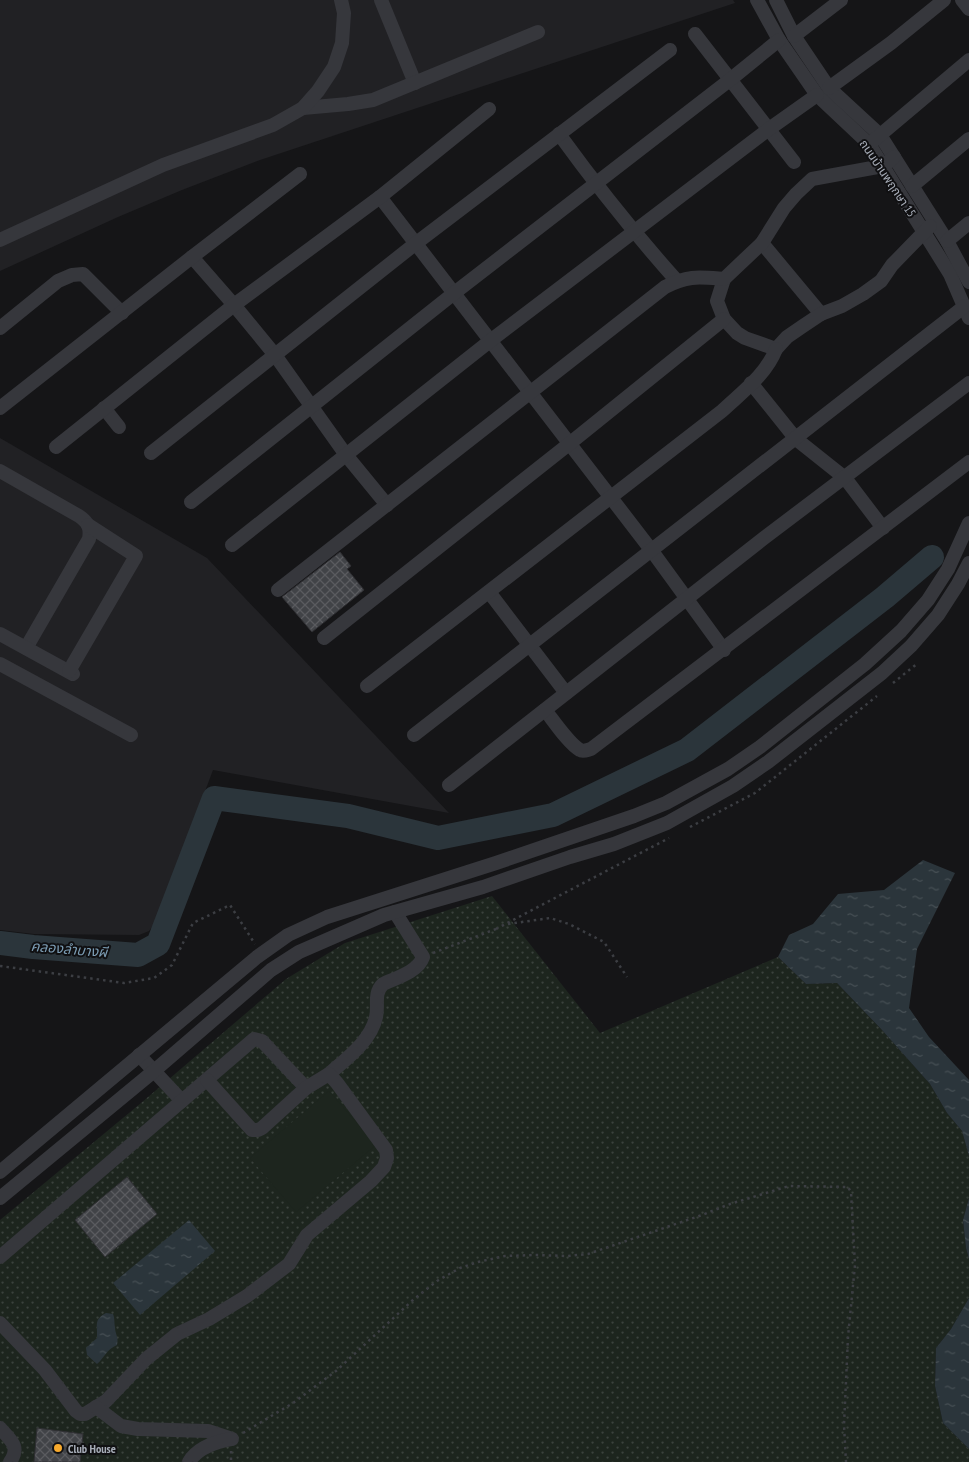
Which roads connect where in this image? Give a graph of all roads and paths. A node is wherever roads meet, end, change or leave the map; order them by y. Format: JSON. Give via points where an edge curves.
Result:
{"nodes":[{"id":1,"x":341,"y":0,"type":"edge"},
{"id":2,"x":381,"y":0,"type":"edge"},
{"id":3,"x":757,"y":0,"type":"edge"},
{"id":4,"x":776,"y":0,"type":"edge"},
{"id":5,"x":841,"y":0,"type":"edge"},
{"id":6,"x":944,"y":0,"type":"edge"},
{"id":7,"x":962,"y":0,"type":"edge"},
{"id":8,"x":969,"y":9,"type":"edge"},
{"id":9,"x":538,"y":32,"type":"dead end"},
{"id":10,"x":695,"y":34,"type":"dead end"},
{"id":11,"x":794,"y":36,"type":"junction"},
{"id":12,"x":779,"y":40,"type":"junction"},
{"id":13,"x":670,"y":50,"type":"dead end"},
{"id":14,"x":969,"y":60,"type":"edge"},
{"id":15,"x":731,"y":79,"type":"junction"},
{"id":16,"x":415,"y":84,"type":"junction"},
{"id":17,"x":823,"y":92,"type":"junction"},
{"id":18,"x":303,"y":108,"type":"junction"},
{"id":19,"x":490,"y":110,"type":"dead end"},
{"id":20,"x":769,"y":129,"type":"junction"},
{"id":21,"x":559,"y":134,"type":"junction"},
{"id":22,"x":969,"y":139,"type":"edge"},
{"id":23,"x":874,"y":140,"type":"junction"},
{"id":24,"x":794,"y":162,"type":"dead end"},
{"id":25,"x":888,"y":162,"type":"junction"},
{"id":26,"x":300,"y":174,"type":"dead end"},
{"id":27,"x":596,"y":184,"type":"junction"},
{"id":28,"x":912,"y":186,"type":"junction"},
{"id":29,"x":380,"y":197,"type":"junction"},
{"id":30,"x":969,"y":222,"type":"edge"},
{"id":31,"x":929,"y":227,"type":"junction"},
{"id":32,"x":634,"y":232,"type":"junction"},
{"id":33,"x":0,"y":240,"type":"edge"},
{"id":34,"x":946,"y":241,"type":"junction"},
{"id":35,"x":762,"y":243,"type":"junction"},
{"id":36,"x":415,"y":244,"type":"junction"},
{"id":37,"x":192,"y":257,"type":"junction"},
{"id":38,"x":724,"y":279,"type":"junction"},
{"id":39,"x":677,"y":281,"type":"junction"},
{"id":40,"x":969,"y":282,"type":"edge"},
{"id":41,"x":453,"y":294,"type":"junction"},
{"id":42,"x":234,"y":304,"type":"junction"},
{"id":43,"x":967,"y":312,"type":"edge"},
{"id":44,"x":122,"y":313,"type":"junction"},
{"id":45,"x":821,"y":314,"type":"junction"},
{"id":46,"x":724,"y":319,"type":"junction"},
{"id":47,"x":0,"y":328,"type":"edge"},
{"id":48,"x":490,"y":341,"type":"junction"},
{"id":49,"x":776,"y":349,"type":"junction"},
{"id":50,"x":275,"y":355,"type":"junction"},
{"id":51,"x":751,"y":383,"type":"junction"},
{"id":52,"x":969,"y":383,"type":"edge"},
{"id":53,"x":530,"y":393,"type":"junction"},
{"id":54,"x":311,"y":407,"type":"junction"},
{"id":55,"x":0,"y":408,"type":"edge"},
{"id":56,"x":104,"y":408,"type":"junction"},
{"id":57,"x":119,"y":427,"type":"dead end"},
{"id":58,"x":796,"y":438,"type":"junction"},
{"id":59,"x":569,"y":444,"type":"junction"},
{"id":60,"x":56,"y":447,"type":"dead end"},
{"id":61,"x":151,"y":452,"type":"dead end"},
{"id":62,"x":346,"y":455,"type":"junction"},
{"id":63,"x":969,"y":462,"type":"edge"},
{"id":64,"x":0,"y":471,"type":"edge"},
{"id":65,"x":845,"y":478,"type":"junction"},
{"id":66,"x":610,"y":498,"type":"junction"},
{"id":67,"x":191,"y":502,"type":"dead end"},
{"id":68,"x":387,"y":505,"type":"junction"},
{"id":69,"x":969,"y":522,"type":"edge"},
{"id":70,"x":88,"y":525,"type":"junction"},
{"id":71,"x":883,"y":528,"type":"junction"},
{"id":72,"x":232,"y":545,"type":"dead end"},
{"id":73,"x":652,"y":551,"type":"junction"},
{"id":74,"x":969,"y":563,"type":"edge"},
{"id":75,"x":278,"y":590,"type":"dead end"},
{"id":76,"x":489,"y":592,"type":"junction"},
{"id":77,"x":686,"y":599,"type":"junction"},
{"id":78,"x":0,"y":634,"type":"edge"},
{"id":79,"x":324,"y":638,"type":"dead end"},
{"id":80,"x":530,"y":646,"type":"junction"},
{"id":81,"x":26,"y":648,"type":"junction"},
{"id":82,"x":724,"y":650,"type":"junction"},
{"id":83,"x":0,"y":664,"type":"edge"},
{"id":84,"x":367,"y":686,"type":"dead end"},
{"id":85,"x":566,"y":694,"type":"junction"},
{"id":86,"x":545,"y":710,"type":"junction"},
{"id":87,"x":131,"y":735,"type":"dead end"},
{"id":88,"x":414,"y":736,"type":"dead end"},
{"id":89,"x":449,"y":785,"type":"dead end"},
{"id":90,"x":395,"y":912,"type":"junction"},
{"id":91,"x":262,"y":954,"type":"junction"},
{"id":92,"x":423,"y":957,"type":"junction"},
{"id":93,"x":0,"y":966,"type":"edge"},
{"id":94,"x":627,"y":977,"type":"dead end"},
{"id":95,"x":140,"y":1055,"type":"junction"},
{"id":96,"x":154,"y":1071,"type":"junction"},
{"id":97,"x":329,"y":1074,"type":"junction"},
{"id":98,"x":207,"y":1080,"type":"junction"},
{"id":99,"x":306,"y":1088,"type":"junction"},
{"id":100,"x":182,"y":1101,"type":"junction"},
{"id":101,"x":0,"y":1172,"type":"edge"},
{"id":102,"x":0,"y":1198,"type":"edge"},
{"id":103,"x":0,"y":1257,"type":"edge"},
{"id":104,"x":0,"y":1322,"type":"edge"},
{"id":105,"x":96,"y":1407,"type":"junction"},
{"id":106,"x":0,"y":1428,"type":"edge"},
{"id":107,"x":232,"y":1439,"type":"junction"},
{"id":108,"x":10,"y":1462,"type":"edge"},
{"id":109,"x":189,"y":1462,"type":"edge"},
{"id":110,"x":846,"y":1462,"type":"edge"}],
"edges":[{"from":1,"to":18,"type":"street","via":[[344,13],[342,43],[334,67]]},
{"from":2,"to":16,"type":"street"},
{"from":3,"to":12,"type":"street","name":"ถนนบ้านพฤกษา 15"},
{"from":4,"to":11,"type":"street","name":"ถนนบ้านพฤกษา 15"},
{"from":5,"to":11,"type":"street"},
{"from":6,"to":17,"type":"street"},
{"from":7,"to":8,"type":"street"},
{"from":9,"to":16,"type":"street"},
{"from":10,"to":15,"type":"street"},
{"from":11,"to":17,"type":"street","name":"ถนนบ้านพฤกษา 15"},
{"from":12,"to":15,"type":"street"},
{"from":12,"to":17,"type":"street","name":"ถนนบ้านพฤกษา 15"},
{"from":13,"to":21,"type":"street"},
{"from":14,"to":23,"type":"street"},
{"from":15,"to":20,"type":"street"},
{"from":15,"to":27,"type":"street"},
{"from":16,"to":18,"type":"street","via":[[373,100]]},
{"from":17,"to":20,"type":"street"},
{"from":17,"to":23,"type":"street","name":"ถนนบ้านพฤกษา 15"},
{"from":18,"to":33,"type":"street","via":[[273,125],[163,165]]},
{"from":19,"to":29,"type":"street"},
{"from":20,"to":24,"type":"street"},
{"from":20,"to":32,"type":"street"},
{"from":21,"to":27,"type":"street"},
{"from":21,"to":36,"type":"street"},
{"from":22,"to":28,"type":"street"},
{"from":23,"to":25,"type":"street","name":"ถนนบ้านพฤกษา 15"},
{"from":25,"to":28,"type":"street","name":"ถนนบ้านพฤกษา 15"},
{"from":25,"to":31,"type":"street","name":"ถนนบ้านพฤกษา 15"},
{"from":25,"to":35,"type":"street","via":[[812,179],[784,208]]},
{"from":26,"to":37,"type":"street"},
{"from":27,"to":32,"type":"street"},
{"from":27,"to":41,"type":"street"},
{"from":28,"to":31,"type":"street","name":"ถนนบ้านพฤกษา 15"},
{"from":29,"to":36,"type":"street"},
{"from":29,"to":42,"type":"street"},
{"from":30,"to":34,"type":"street"},
{"from":31,"to":34,"type":"street","name":"ถนนบ้านพฤกษา 15"},
{"from":31,"to":43,"type":"street","name":"ถนนบ้านพฤกษา 15"},
{"from":31,"to":45,"type":"street","via":[[880,281],[842,306]]},
{"from":32,"to":39,"type":"street"},
{"from":32,"to":48,"type":"street"},
{"from":34,"to":40,"type":"street","name":"ถนนบ้านพฤกษา 15"},
{"from":35,"to":38,"type":"street"},
{"from":35,"to":45,"type":"street"},
{"from":36,"to":41,"type":"street"},
{"from":36,"to":50,"type":"street"},
{"from":37,"to":42,"type":"street"},
{"from":37,"to":44,"type":"street"},
{"from":38,"to":39,"type":"street","via":[[695,277]]},
{"from":38,"to":46,"type":"street","via":[[718,301]]},
{"from":39,"to":53,"type":"street","via":[[664,287]]},
{"from":41,"to":48,"type":"street"},
{"from":41,"to":54,"type":"street"},
{"from":42,"to":50,"type":"street"},
{"from":42,"to":56,"type":"street"},
{"from":43,"to":58,"type":"street"},
{"from":44,"to":47,"type":"street","via":[[83,274],[72,275],[58,281]]},
{"from":44,"to":55,"type":"street"},
{"from":45,"to":49,"type":"street","via":[[787,337]]},
{"from":46,"to":49,"type":"street","via":[[745,338]]},
{"from":46,"to":59,"type":"street"},
{"from":48,"to":53,"type":"street"},
{"from":48,"to":62,"type":"street"},
{"from":49,"to":51,"type":"street","via":[[772,360]]},
{"from":50,"to":54,"type":"street"},
{"from":50,"to":61,"type":"street"},
{"from":51,"to":58,"type":"street"},
{"from":51,"to":66,"type":"street","via":[[722,410]]},
{"from":52,"to":65,"type":"street"},
{"from":53,"to":59,"type":"street"},
{"from":53,"to":68,"type":"street"},
{"from":54,"to":62,"type":"street"},
{"from":54,"to":67,"type":"street"},
{"from":56,"to":57,"type":"street"},
{"from":56,"to":60,"type":"street"},
{"from":58,"to":65,"type":"street"},
{"from":58,"to":73,"type":"street"},
{"from":59,"to":66,"type":"street"},
{"from":59,"to":79,"type":"street"},
{"from":62,"to":68,"type":"street"},
{"from":62,"to":72,"type":"street"},
{"from":63,"to":71,"type":"street"},
{"from":64,"to":70,"type":"street","via":[[79,516]]},
{"from":65,"to":71,"type":"street"},
{"from":65,"to":77,"type":"street"},
{"from":66,"to":73,"type":"street"},
{"from":66,"to":76,"type":"street"},
{"from":68,"to":75,"type":"street"},
{"from":69,"to":91,"type":"street","via":[[948,569],[902,631],[760,747],[720,773],[666,803],[634,816],[327,916],[288,935]]},
{"from":70,"to":81,"type":"street","via":[[89,538]]},
{"from":70,"to":81,"type":"street","via":[[136,556],[71,673]]},
{"from":71,"to":82,"type":"street"},
{"from":73,"to":77,"type":"street"},
{"from":73,"to":80,"type":"street"},
{"from":74,"to":90,"type":"street","via":[[938,615],[912,646],[882,673],[733,786],[668,823],[614,844]]},
{"from":76,"to":80,"type":"street"},
{"from":76,"to":84,"type":"street"},
{"from":77,"to":82,"type":"street"},
{"from":77,"to":85,"type":"street"},
{"from":78,"to":81,"type":"street"},
{"from":80,"to":85,"type":"street"},
{"from":80,"to":88,"type":"street"},
{"from":82,"to":86,"type":"street","via":[[591,749],[580,750],[570,742]]},
{"from":83,"to":87,"type":"street"},
{"from":85,"to":86,"type":"street"},
{"from":86,"to":89,"type":"street"},
{"from":90,"to":92,"type":"street"},
{"from":90,"to":96,"type":"street","via":[[299,952],[271,970]]},
{"from":91,"to":93,"type":"path","via":[[230,905],[193,923],[172,965],[154,978],[124,982]]},
{"from":91,"to":95,"type":"street"},
{"from":92,"to":94,"type":"path","via":[[511,923],[550,918],[570,924],[604,942]]},
{"from":92,"to":97,"type":"street","via":[[414,969],[383,984],[376,995],[376,1018],[370,1032],[357,1049]]},
{"from":95,"to":96,"type":"street"},
{"from":95,"to":101,"type":"street"},
{"from":96,"to":100,"type":"street"},
{"from":96,"to":102,"type":"street"},
{"from":97,"to":99,"type":"street"},
{"from":97,"to":105,"type":"street","via":[[386,1150],[384,1167],[307,1235],[289,1264],[247,1296],[177,1334]]},
{"from":98,"to":99,"type":"street","via":[[254,1039],[259,1039]]},
{"from":98,"to":99,"type":"street","via":[[252,1130],[262,1128]]},
{"from":98,"to":100,"type":"street"},
{"from":100,"to":103,"type":"street"},
{"from":104,"to":105,"type":"street","via":[[45,1370],[76,1411],[85,1414]]},
{"from":105,"to":107,"type":"street","via":[[121,1426],[208,1431]]},
{"from":106,"to":108,"type":"street","via":[[14,1444]]},
{"from":107,"to":109,"type":"street","via":[[206,1446]]},
{"from":107,"to":110,"type":"path","via":[[293,1403],[336,1371],[414,1299],[460,1268],[505,1256],[588,1254],[789,1186],[826,1186],[848,1187],[851,1192],[854,1265],[844,1416]]}]}
